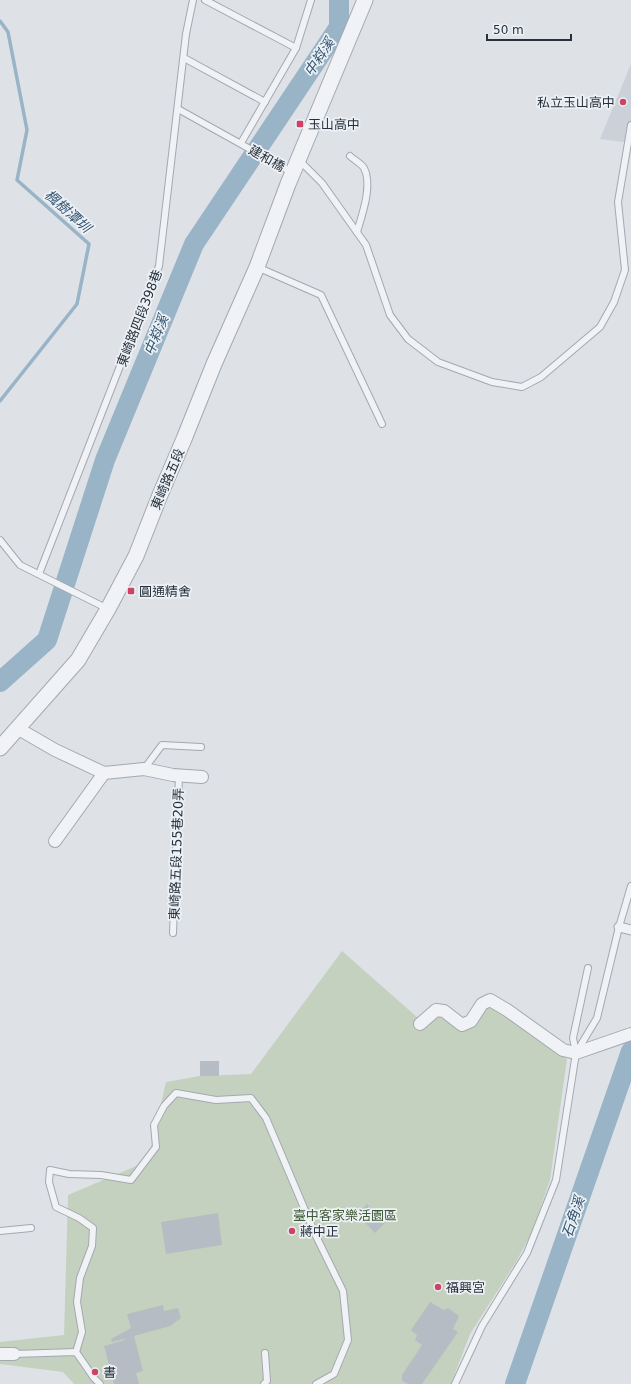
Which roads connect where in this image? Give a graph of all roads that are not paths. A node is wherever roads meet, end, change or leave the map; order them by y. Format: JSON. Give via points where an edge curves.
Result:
{"nodes":[{"id":1,"x":192,"y":0,"type":"edge"},
{"id":2,"x":205,"y":0,"type":"edge"},
{"id":3,"x":311,"y":0,"type":"edge"},
{"id":4,"x":365,"y":0,"type":"edge"},
{"id":5,"x":296,"y":48,"type":"junction"},
{"id":6,"x":184,"y":58,"type":"junction"},
{"id":7,"x":265,"y":102,"type":"junction"},
{"id":8,"x":178,"y":108,"type":"junction"},
{"id":9,"x":631,"y":123,"type":"edge"},
{"id":10,"x":241,"y":143,"type":"junction"},
{"id":11,"x":350,"y":156,"type":"dead end"},
{"id":12,"x":293,"y":172,"type":"junction"},
{"id":13,"x":357,"y":232,"type":"junction"},
{"id":14,"x":257,"y":267,"type":"junction"},
{"id":15,"x":382,"y":424,"type":"dead end"},
{"id":16,"x":0,"y":540,"type":"edge"},
{"id":17,"x":39,"y":574,"type":"junction"},
{"id":18,"x":108,"y":609,"type":"junction"},
{"id":19,"x":17,"y":728,"type":"junction"},
{"id":20,"x":201,"y":747,"type":"dead end"},
{"id":21,"x":0,"y":748,"type":"edge"},
{"id":22,"x":144,"y":769,"type":"junction"},
{"id":23,"x":104,"y":772,"type":"junction"},
{"id":24,"x":179,"y":775,"type":"junction"},
{"id":25,"x":202,"y":777,"type":"dead end"},
{"id":26,"x":55,"y":842,"type":"dead end"},
{"id":27,"x":631,"y":886,"type":"edge"},
{"id":28,"x":619,"y":927,"type":"junction"},
{"id":29,"x":631,"y":930,"type":"edge"},
{"id":30,"x":172,"y":933,"type":"dead end"},
{"id":31,"x":588,"y":968,"type":"dead end"},
{"id":32,"x":420,"y":1024,"type":"dead end"},
{"id":33,"x":631,"y":1034,"type":"edge"},
{"id":34,"x":576,"y":1053,"type":"junction"},
{"id":35,"x":31,"y":1228,"type":"dead end"},
{"id":36,"x":0,"y":1231,"type":"edge"},
{"id":37,"x":76,"y":1352,"type":"junction"},
{"id":38,"x":265,"y":1353,"type":"dead end"},
{"id":39,"x":0,"y":1354,"type":"edge"},
{"id":40,"x":14,"y":1354,"type":"joint"},
{"id":41,"x":100,"y":1384,"type":"edge"},
{"id":42,"x":264,"y":1384,"type":"edge"},
{"id":43,"x":316,"y":1384,"type":"edge"},
{"id":44,"x":455,"y":1384,"type":"edge"}],
"edges":[{"from":1,"to":6,"type":"lane","name":"東崎路四段398巷"},
{"from":2,"to":5,"type":"lane"},
{"from":3,"to":5,"type":"lane"},
{"from":4,"to":12,"type":"street","name":"東崎路五段"},
{"from":5,"to":7,"type":"lane"},
{"from":6,"to":7,"type":"lane"},
{"from":6,"to":8,"type":"lane","name":"東崎路四段398巷"},
{"from":7,"to":10,"type":"lane"},
{"from":8,"to":10,"type":"lane","name":"建和橋"},
{"from":8,"to":17,"type":"lane","name":"東崎路四段398巷","via":[[159,266]]},
{"from":9,"to":13,"type":"lane","name":"建和橋","via":[[618,202],[625,270],[614,302],[600,327],[541,377],[522,387],[492,382],[438,362],[408,339],[390,315],[366,245]]},
{"from":10,"to":12,"type":"lane","name":"建和橋"},
{"from":11,"to":13,"type":"lane","via":[[363,167],[367,176],[366,199]]},
{"from":12,"to":13,"type":"lane","name":"建和橋","via":[[322,183]]},
{"from":12,"to":14,"type":"street","name":"東崎路五段"},
{"from":14,"to":15,"type":"lane","via":[[321,295]]},
{"from":14,"to":18,"type":"street","name":"東崎路五段","via":[[214,364],[136,556]]},
{"from":16,"to":17,"type":"lane","via":[[20,565]]},
{"from":17,"to":18,"type":"lane"},
{"from":18,"to":19,"type":"street","name":"東崎路五段","via":[[78,660]]},
{"from":19,"to":21,"type":"street","name":"東崎路五段"},
{"from":19,"to":23,"type":"street","via":[[55,750]]},
{"from":20,"to":22,"type":"lane","via":[[162,745]]},
{"from":22,"to":23,"type":"street"},
{"from":22,"to":24,"type":"street"},
{"from":23,"to":26,"type":"street"},
{"from":24,"to":25,"type":"street"},
{"from":24,"to":30,"type":"lane","name":"東崎路五段155巷20弄"},
{"from":27,"to":28,"type":"lane"},
{"from":28,"to":29,"type":"street"},
{"from":28,"to":34,"type":"lane","via":[[597,1018]]},
{"from":31,"to":34,"type":"lane","via":[[573,1038]]},
{"from":32,"to":34,"type":"street","via":[[436,1010],[444,1011],[462,1025],[470,1020],[482,1004],[490,1000],[563,1050]]},
{"from":33,"to":34,"type":"street"},
{"from":34,"to":44,"type":"lane","via":[[556,1180],[527,1253],[482,1326]]},
{"from":35,"to":36,"type":"lane"},
{"from":37,"to":40,"type":"lane"},
{"from":37,"to":41,"type":"lane"},
{"from":37,"to":43,"type":"lane","via":[[82,1332],[77,1302],[80,1278],[92,1246],[93,1228],[56,1207],[49,1182],[50,1170],[131,1180],[156,1147],[154,1125],[164,1106],[176,1093],[216,1100],[251,1098],[266,1118],[315,1234],[343,1291],[348,1340],[334,1374]]},
{"from":38,"to":42,"type":"lane","via":[[267,1381]]},
{"from":39,"to":40,"type":"street"}]}
